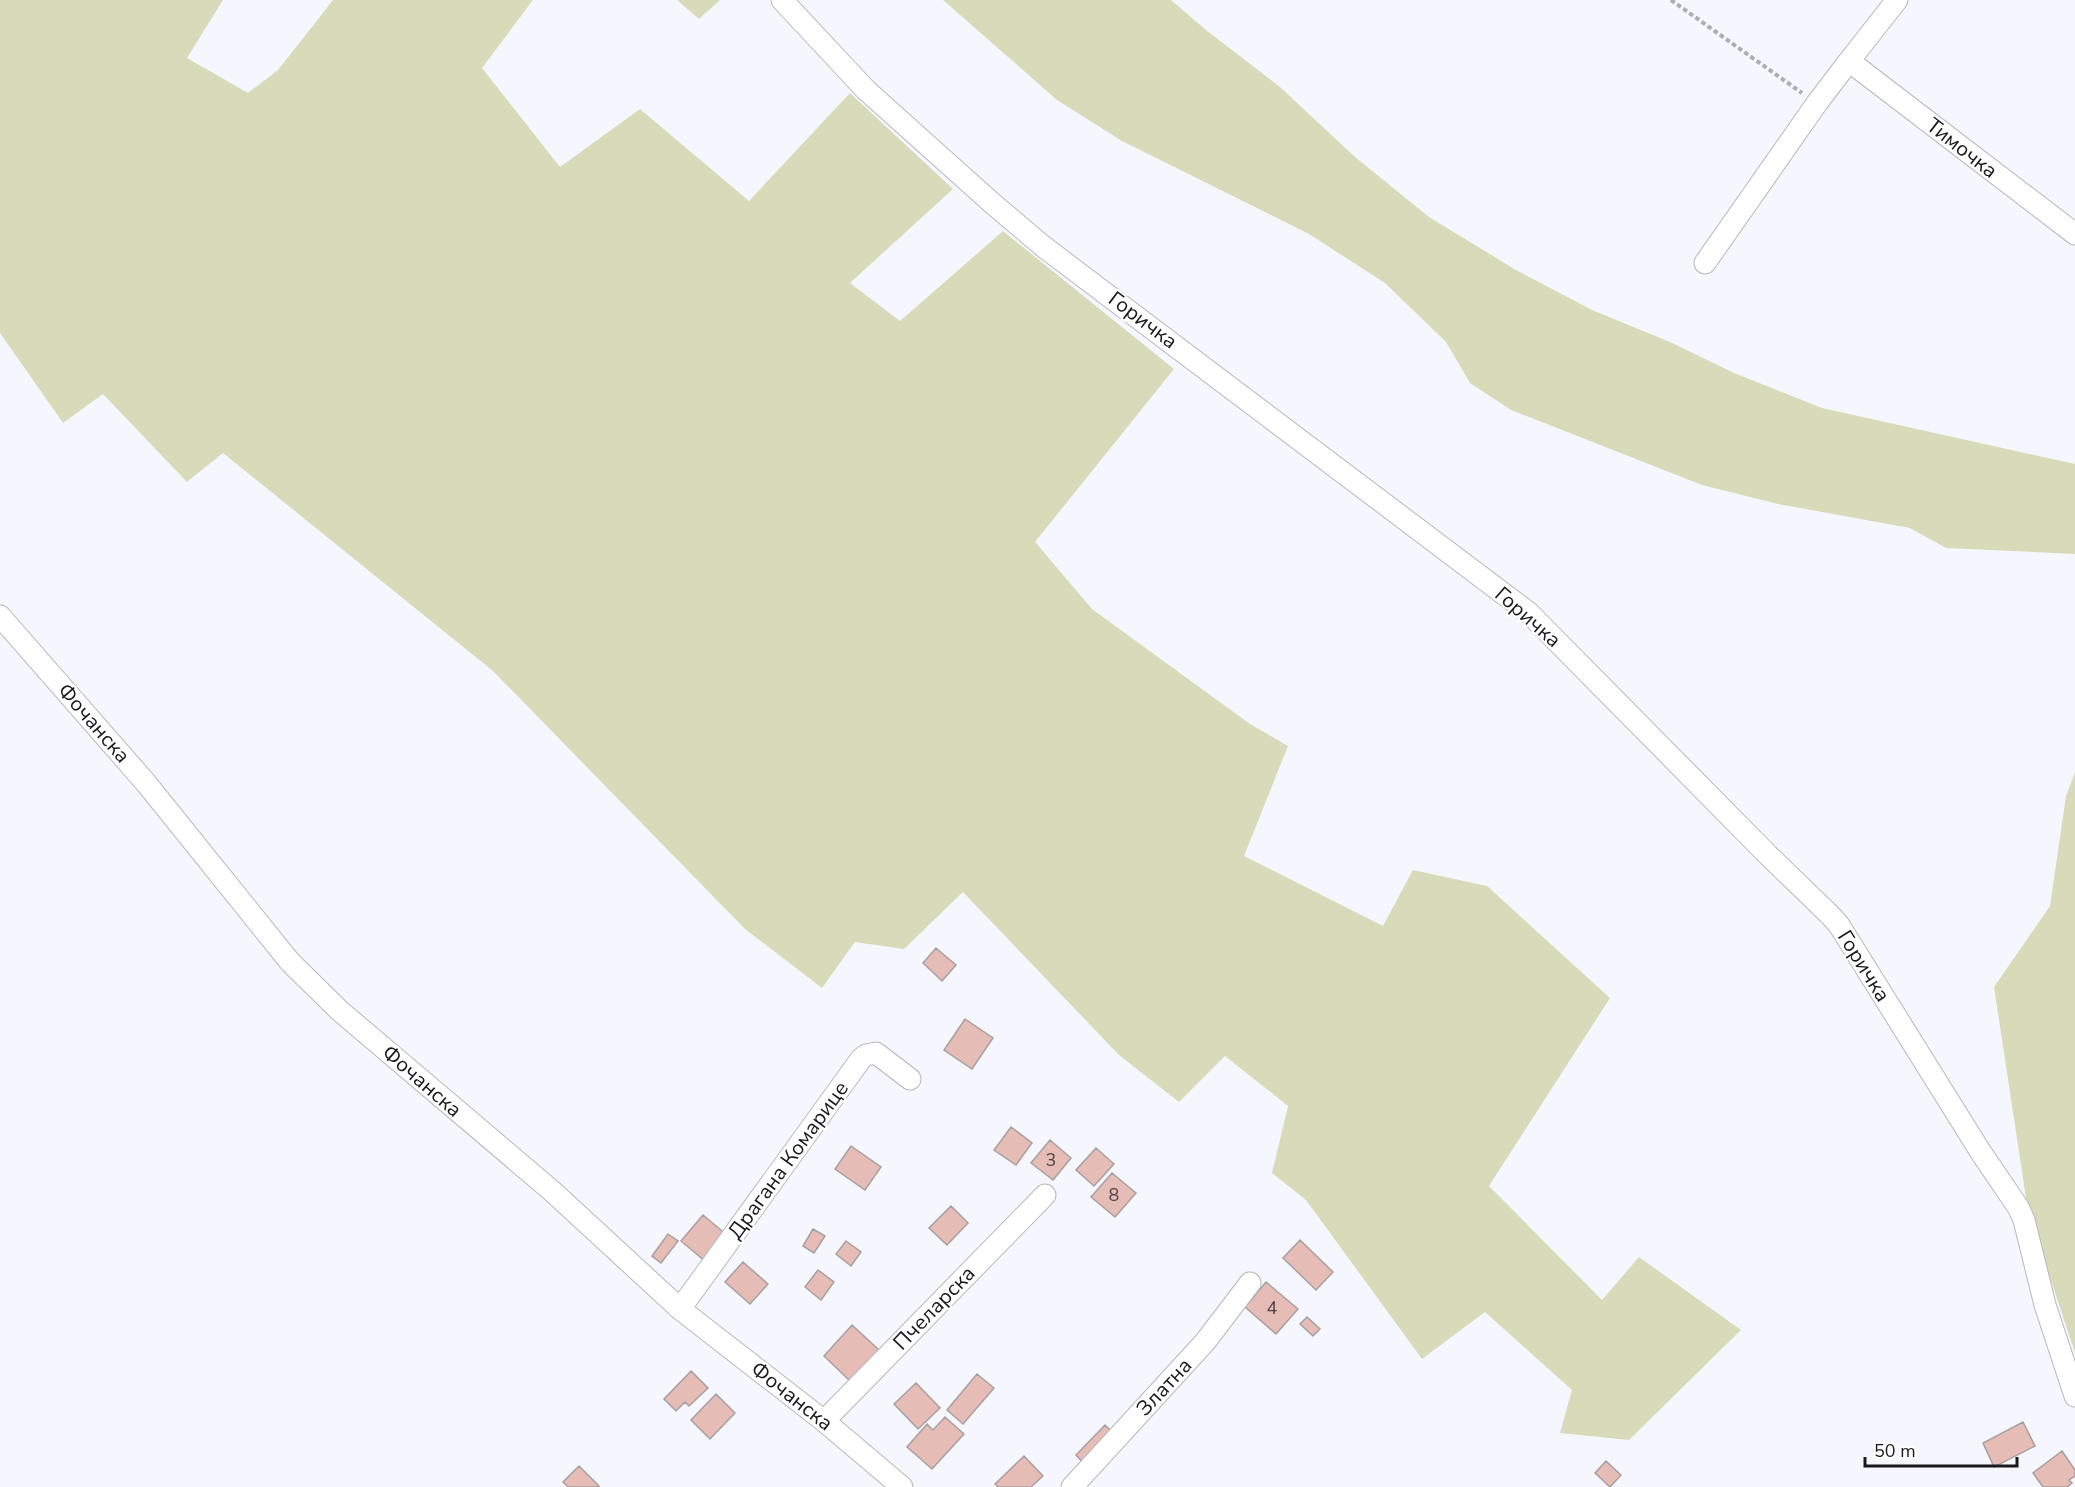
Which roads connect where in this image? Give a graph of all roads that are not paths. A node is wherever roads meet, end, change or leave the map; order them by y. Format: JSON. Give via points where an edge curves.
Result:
{"nodes":[{"id":1,"x":782,"y":0,"type":"edge"},
{"id":2,"x":1897,"y":0,"type":"edge"},
{"id":3,"x":1849,"y":61,"type":"junction"},
{"id":4,"x":2075,"y":234,"type":"edge"},
{"id":5,"x":1705,"y":263,"type":"dead end"},
{"id":6,"x":0,"y":616,"type":"edge"},
{"id":7,"x":910,"y":1079,"type":"dead end"},
{"id":8,"x":1045,"y":1195,"type":"dead end"},
{"id":9,"x":1250,"y":1283,"type":"dead end"},
{"id":10,"x":680,"y":1309,"type":"junction"},
{"id":11,"x":2075,"y":1396,"type":"edge"},
{"id":12,"x":824,"y":1421,"type":"junction"},
{"id":13,"x":902,"y":1487,"type":"edge"},
{"id":14,"x":1072,"y":1487,"type":"edge"}],
"edges":[{"from":1,"to":11,"type":"street","name":"Горичка","via":[[866,90],[1044,247],[1529,613],[1830,915],[2018,1207],[2044,1305]]},
{"from":2,"to":3,"type":"street"},
{"from":3,"to":4,"type":"street","name":"Тимочка"},
{"from":3,"to":5,"type":"street"},
{"from":6,"to":10,"type":"street","name":"Фочанска","via":[[146,783],[290,962],[340,1011],[552,1191]]},
{"from":7,"to":10,"type":"street","name":"Драгана Комарице","via":[[876,1053],[861,1059]]},
{"from":8,"to":12,"type":"street","name":"Пчеларска"},
{"from":9,"to":14,"type":"street","name":"Златна","via":[[1205,1342]]},
{"from":10,"to":12,"type":"street","name":"Фочанска"},
{"from":12,"to":13,"type":"street","name":"Фочанска"}]}
